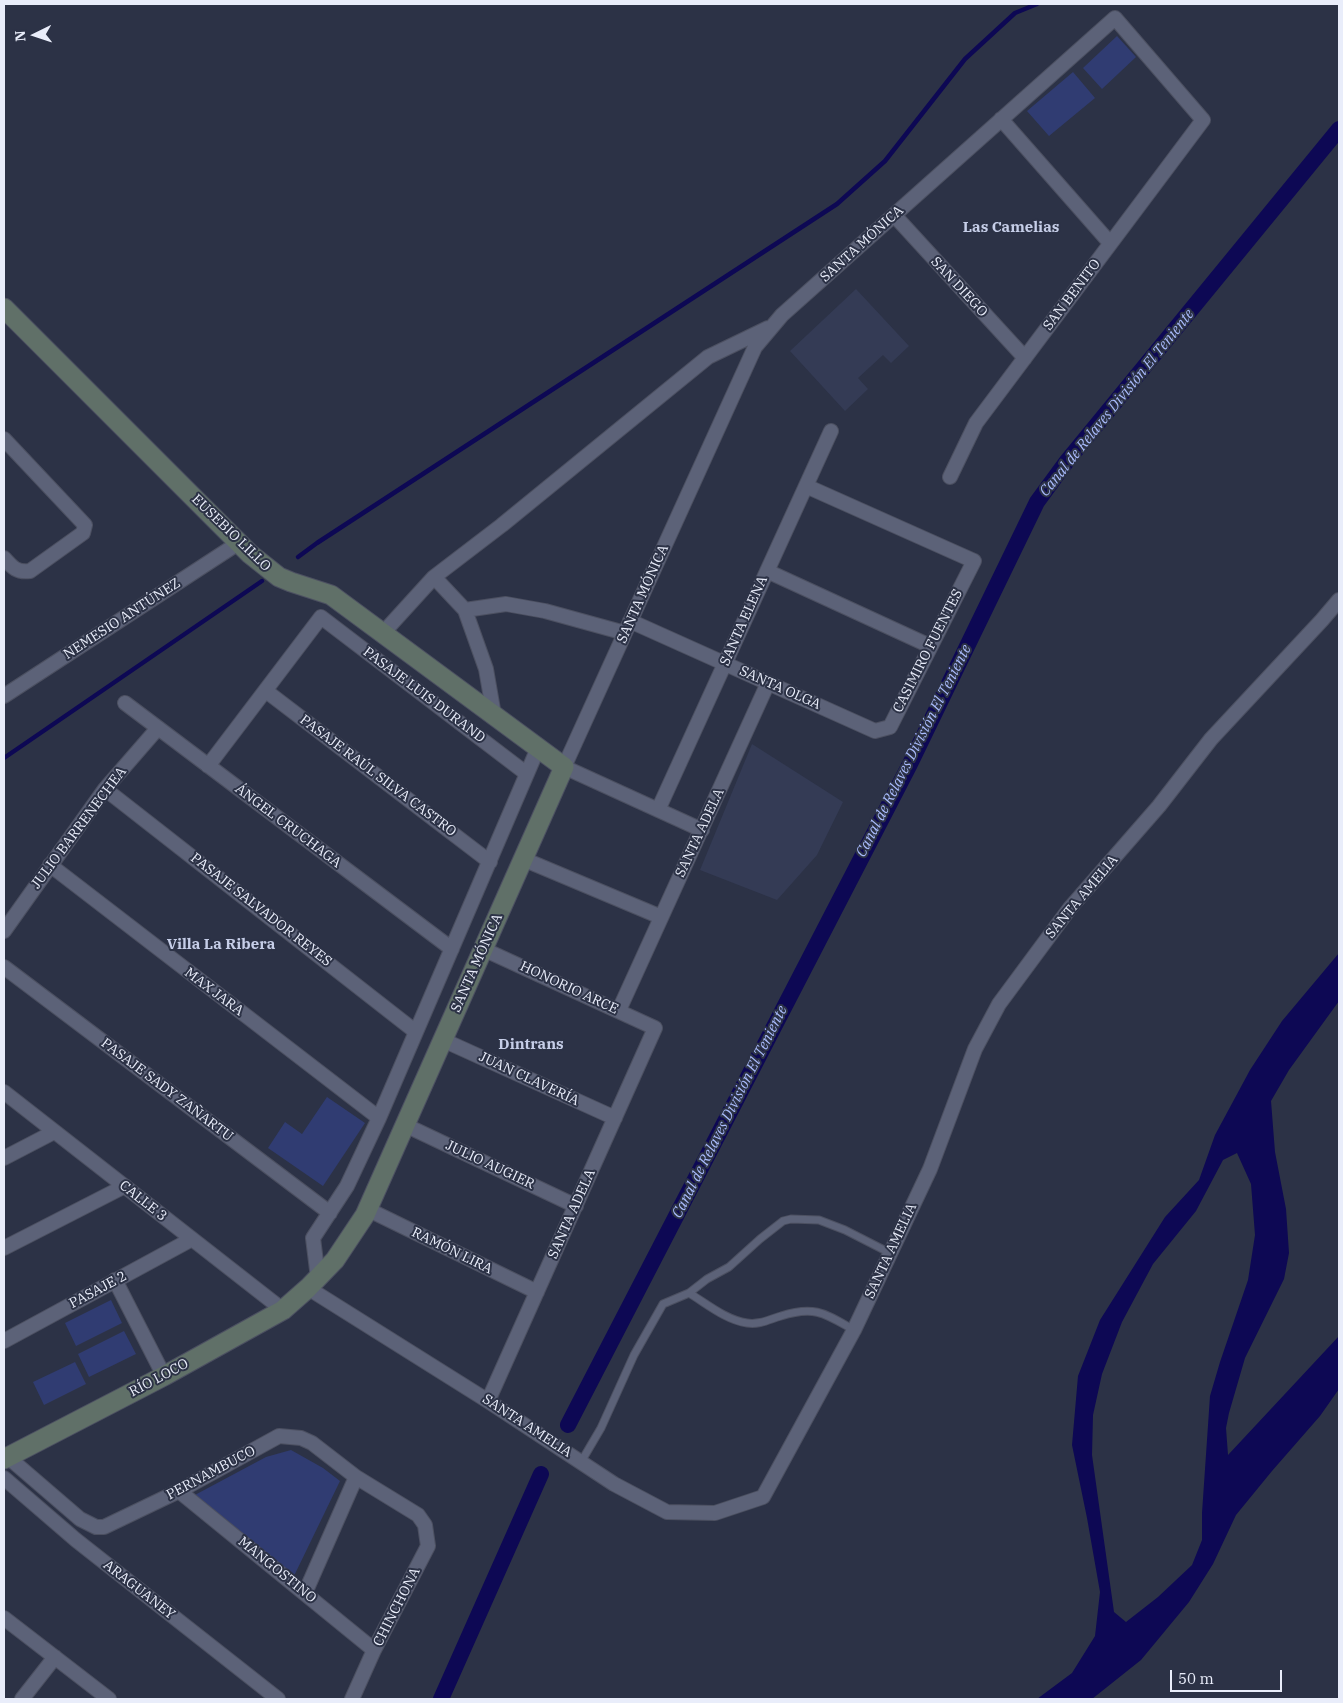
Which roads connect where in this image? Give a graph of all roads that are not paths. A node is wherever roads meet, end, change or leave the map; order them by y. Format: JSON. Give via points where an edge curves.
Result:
{"nodes":[{"id":1,"x":1001,"y":119,"type":"junction"},
{"id":2,"x":1203,"y":120,"type":"joint"},
{"id":3,"x":894,"y":215,"type":"junction"},
{"id":4,"x":1110,"y":243,"type":"junction"},
{"id":5,"x":4,"y":309,"type":"edge"},
{"id":6,"x":773,"y":325,"type":"junction"},
{"id":7,"x":1025,"y":358,"type":"junction"},
{"id":8,"x":831,"y":431,"type":"dead end"},
{"id":9,"x":4,"y":439,"type":"edge"},
{"id":10,"x":950,"y":477,"type":"dead end"},
{"id":11,"x":806,"y":486,"type":"junction"},
{"id":12,"x":240,"y":542,"type":"junction"},
{"id":13,"x":4,"y":558,"type":"edge"},
{"id":14,"x":767,"y":571,"type":"junction"},
{"id":15,"x":434,"y":577,"type":"junction"},
{"id":16,"x":1339,"y":600,"type":"edge"},
{"id":17,"x":465,"y":610,"type":"junction"},
{"id":18,"x":628,"y":627,"type":"junction"},
{"id":19,"x":383,"y":633,"type":"junction"},
{"id":20,"x":930,"y":646,"type":"junction"},
{"id":21,"x":725,"y":663,"type":"junction"},
{"id":22,"x":768,"y":683,"type":"junction"},
{"id":23,"x":266,"y":691,"type":"junction"},
{"id":24,"x":4,"y":696,"type":"edge"},
{"id":25,"x":125,"y":704,"type":"dead end"},
{"id":26,"x":494,"y":715,"type":"junction"},
{"id":27,"x":158,"y":728,"type":"junction"},
{"id":28,"x":875,"y":731,"type":"joint"},
{"id":29,"x":538,"y":748,"type":"junction"},
{"id":30,"x":208,"y":766,"type":"junction"},
{"id":31,"x":564,"y":767,"type":"junction"},
{"id":32,"x":527,"y":774,"type":"junction"},
{"id":33,"x":106,"y":789,"type":"junction"},
{"id":34,"x":658,"y":810,"type":"junction"},
{"id":35,"x":702,"y":830,"type":"junction"},
{"id":36,"x":523,"y":860,"type":"junction"},
{"id":37,"x":490,"y":862,"type":"junction"},
{"id":38,"x":50,"y":866,"type":"junction"},
{"id":39,"x":662,"y":918,"type":"junction"},
{"id":40,"x":4,"y":931,"type":"edge"},
{"id":41,"x":483,"y":948,"type":"junction"},
{"id":42,"x":452,"y":949,"type":"junction"},
{"id":43,"x":4,"y":968,"type":"edge"},
{"id":44,"x":619,"y":1010,"type":"junction"},
{"id":45,"x":655,"y":1028,"type":"joint"},
{"id":46,"x":416,"y":1032,"type":"junction"},
{"id":47,"x":443,"y":1040,"type":"junction"},
{"id":48,"x":4,"y":1092,"type":"edge"},
{"id":49,"x":379,"y":1118,"type":"junction"},
{"id":50,"x":615,"y":1118,"type":"junction"},
{"id":51,"x":405,"y":1125,"type":"junction"},
{"id":52,"x":54,"y":1132,"type":"junction"},
{"id":53,"x":4,"y":1158,"type":"edge"},
{"id":54,"x":124,"y":1186,"type":"junction"},
{"id":55,"x":576,"y":1206,"type":"junction"},
{"id":56,"x":368,"y":1209,"type":"junction"},
{"id":57,"x":330,"y":1213,"type":"junction"},
{"id":58,"x":192,"y":1239,"type":"junction"},
{"id":59,"x":4,"y":1248,"type":"edge"},
{"id":60,"x":890,"y":1252,"type":"junction"},
{"id":61,"x":115,"y":1280,"type":"junction"},
{"id":62,"x":313,"y":1283,"type":"junction"},
{"id":63,"x":537,"y":1292,"type":"junction"},
{"id":64,"x":689,"y":1294,"type":"junction"},
{"id":65,"x":283,"y":1310,"type":"junction"},
{"id":66,"x":854,"y":1330,"type":"junction"},
{"id":67,"x":4,"y":1341,"type":"edge"},
{"id":68,"x":164,"y":1376,"type":"junction"},
{"id":69,"x":488,"y":1401,"type":"junction"},
{"id":70,"x":6,"y":1458,"type":"edge"},
{"id":71,"x":581,"y":1462,"type":"junction"},
{"id":72,"x":356,"y":1476,"type":"junction"},
{"id":73,"x":4,"y":1478,"type":"edge"},
{"id":74,"x":180,"y":1491,"type":"junction"},
{"id":75,"x":418,"y":1515,"type":"joint"},
{"id":76,"x":305,"y":1593,"type":"junction"},
{"id":77,"x":4,"y":1618,"type":"edge"},
{"id":78,"x":374,"y":1650,"type":"junction"},
{"id":79,"x":55,"y":1657,"type":"junction"},
{"id":80,"x":22,"y":1699,"type":"edge"},
{"id":81,"x":109,"y":1699,"type":"edge"},
{"id":82,"x":278,"y":1699,"type":"edge"},
{"id":83,"x":352,"y":1699,"type":"edge"}],
"edges":[{"from":1,"to":2,"type":"street","name":"SANTA MÓNICA","via":[[1115,18]]},
{"from":1,"to":3,"type":"street","name":"SANTA MÓNICA"},
{"from":1,"to":4,"type":"street"},
{"from":2,"to":4,"type":"street","name":"SAN BENITO"},
{"from":3,"to":6,"type":"street","name":"SANTA MÓNICA"},
{"from":3,"to":7,"type":"street","name":"SAN DIEGO"},
{"from":4,"to":7,"type":"street","name":"SAN BENITO"},
{"from":5,"to":12,"type":"street","name":"EUSEBIO LILLO"},
{"from":6,"to":15,"type":"street","via":[[708,357]]},
{"from":6,"to":18,"type":"street","name":"SANTA MÓNICA","via":[[755,347]]},
{"from":7,"to":10,"type":"street","name":"SAN BENITO","via":[[976,423]]},
{"from":8,"to":11,"type":"street","name":"SANTA ELENA"},
{"from":9,"to":13,"type":"street","via":[[85,525],[83,533],[30,571],[14,570]]},
{"from":11,"to":14,"type":"street","name":"SANTA ELENA"},
{"from":11,"to":20,"type":"street","name":"CASIMIRO FUENTES","via":[[974,561]]},
{"from":12,"to":19,"type":"street","name":"EUSEBIO LILLO","via":[[279,577],[331,595]]},
{"from":12,"to":24,"type":"street","name":"NEMESIO ANTÚNEZ"},
{"from":14,"to":20,"type":"street"},
{"from":14,"to":21,"type":"street","name":"SANTA ELENA"},
{"from":15,"to":17,"type":"street"},
{"from":15,"to":19,"type":"street"},
{"from":16,"to":60,"type":"street","name":"SANTA AMELIA","via":[[1211,739],[1159,806],[1070,908],[999,1004],[975,1049],[930,1169]]},
{"from":17,"to":18,"type":"street","name":"SANTA OLGA","via":[[506,604]]},
{"from":17,"to":26,"type":"street","via":[[486,669]]},
{"from":18,"to":21,"type":"street","name":"SANTA OLGA"},
{"from":18,"to":31,"type":"street","name":"SANTA MÓNICA"},
{"from":19,"to":26,"type":"street","name":"EUSEBIO LILLO"},
{"from":20,"to":28,"type":"street","name":"CASIMIRO FUENTES","via":[[890,726]]},
{"from":21,"to":22,"type":"street","name":"SANTA OLGA"},
{"from":21,"to":34,"type":"street","name":"SANTA ELENA"},
{"from":22,"to":28,"type":"street","name":"SANTA OLGA"},
{"from":22,"to":35,"type":"street","name":"SANTA ADELA"},
{"from":23,"to":30,"type":"street"},
{"from":23,"to":32,"type":"street","name":"PASAJE LUIS DURAND","via":[[321,617]]},
{"from":23,"to":37,"type":"street","name":"PASAJE RAÚL SILVA CASTRO"},
{"from":25,"to":27,"type":"street","name":"ÁNGEL CRUCHAGA"},
{"from":26,"to":29,"type":"street","name":"EUSEBIO LILLO"},
{"from":27,"to":30,"type":"street","name":"ÁNGEL CRUCHAGA"},
{"from":27,"to":33,"type":"street","name":"JULIO BARRENECHEA"},
{"from":29,"to":31,"type":"street","name":"EUSEBIO LILLO"},
{"from":29,"to":32,"type":"street","name":"SANTA MÓNICA"},
{"from":30,"to":42,"type":"street","name":"ÁNGEL CRUCHAGA"},
{"from":31,"to":34,"type":"street"},
{"from":31,"to":36,"type":"street","name":"SANTA MÓNICA"},
{"from":32,"to":37,"type":"street","name":"SANTA MÓNICA"},
{"from":33,"to":38,"type":"street","name":"JULIO BARRENECHEA"},
{"from":33,"to":46,"type":"street","name":"PASAJE SALVADOR REYES"},
{"from":34,"to":35,"type":"street"},
{"from":35,"to":39,"type":"street","name":"SANTA ADELA"},
{"from":36,"to":39,"type":"street"},
{"from":36,"to":41,"type":"street","name":"SANTA MÓNICA"},
{"from":37,"to":42,"type":"street","name":"SANTA MÓNICA"},
{"from":38,"to":40,"type":"street","name":"JULIO BARRENECHEA"},
{"from":38,"to":49,"type":"street","name":"MAX JARA"},
{"from":39,"to":44,"type":"street","name":"SANTA ADELA"},
{"from":41,"to":44,"type":"street","name":"HONORIO ARCE"},
{"from":41,"to":47,"type":"street","name":"SANTA MÓNICA"},
{"from":42,"to":46,"type":"street","name":"SANTA MÓNICA"},
{"from":43,"to":57,"type":"street","name":"PASAJE SADY ZAÑARTU"},
{"from":44,"to":45,"type":"street","name":"HONORIO ARCE"},
{"from":45,"to":50,"type":"street","name":"SANTA ADELA"},
{"from":46,"to":49,"type":"street","name":"SANTA MÓNICA"},
{"from":47,"to":50,"type":"street","name":"JUAN CLAVERÍA"},
{"from":47,"to":51,"type":"street","name":"SANTA MÓNICA"},
{"from":48,"to":52,"type":"street","name":"CALLE 3"},
{"from":49,"to":57,"type":"street","name":"SANTA MÓNICA","via":[[347,1186]]},
{"from":50,"to":55,"type":"street","name":"SANTA ADELA"},
{"from":51,"to":55,"type":"street","name":"JULIO AUGIER"},
{"from":51,"to":56,"type":"street","name":"SANTA MÓNICA"},
{"from":52,"to":53,"type":"street"},
{"from":52,"to":54,"type":"street","name":"CALLE 3"},
{"from":54,"to":58,"type":"street","name":"CALLE 3"},
{"from":54,"to":59,"type":"street"},
{"from":55,"to":63,"type":"street","name":"SANTA ADELA"},
{"from":56,"to":62,"type":"street","name":"SANTA MÓNICA","via":[[335,1260]]},
{"from":56,"to":63,"type":"street","name":"RAMÓN LIRA"},
{"from":57,"to":62,"type":"street","name":"SANTA MÓNICA","via":[[313,1238]]},
{"from":58,"to":61,"type":"street","name":"PASAJE 2"},
{"from":58,"to":65,"type":"street","name":"CALLE 3"},
{"from":60,"to":64,"type":"lane","via":[[819,1220],[791,1219],[783,1221],[730,1267],[707,1278]]},
{"from":60,"to":66,"type":"street","name":"SANTA AMELIA"},
{"from":61,"to":67,"type":"street","name":"PASAJE 2"},
{"from":61,"to":68,"type":"street"},
{"from":62,"to":65,"type":"street","name":"RÍO LOCO"},
{"from":62,"to":69,"type":"street","name":"SANTA AMELIA"},
{"from":63,"to":69,"type":"street","name":"SANTA ADELA"},
{"from":64,"to":66,"type":"lane","via":[[725,1316],[747,1323],[761,1323],[805,1311],[824,1313]]},
{"from":64,"to":71,"type":"lane","via":[[663,1304]]},
{"from":65,"to":68,"type":"street","name":"RÍO LOCO"},
{"from":66,"to":71,"type":"street","name":"SANTA AMELIA","via":[[763,1496],[715,1513],[667,1512]]},
{"from":68,"to":70,"type":"street","name":"RÍO LOCO"},
{"from":69,"to":71,"type":"street","name":"SANTA AMELIA"},
{"from":70,"to":74,"type":"street","name":"PERNAMBUCO","via":[[80,1519],[96,1527],[104,1527]]},
{"from":72,"to":74,"type":"street","name":"PERNAMBUCO","via":[[312,1443],[301,1438],[279,1436]]},
{"from":72,"to":75,"type":"street","name":"PERNAMBUCO"},
{"from":72,"to":76,"type":"street"},
{"from":73,"to":82,"type":"street","name":"ARAGUANEY","via":[[76,1540]]},
{"from":74,"to":76,"type":"street","name":"MANGOSTINO"},
{"from":75,"to":78,"type":"street","name":"CHINCHONA","via":[[425,1525],[428,1546]]},
{"from":76,"to":78,"type":"street","name":"MANGOSTINO"},
{"from":77,"to":79,"type":"street"},
{"from":78,"to":83,"type":"street","name":"CHINCHONA"},
{"from":79,"to":80,"type":"street"},
{"from":79,"to":81,"type":"street"}]}
